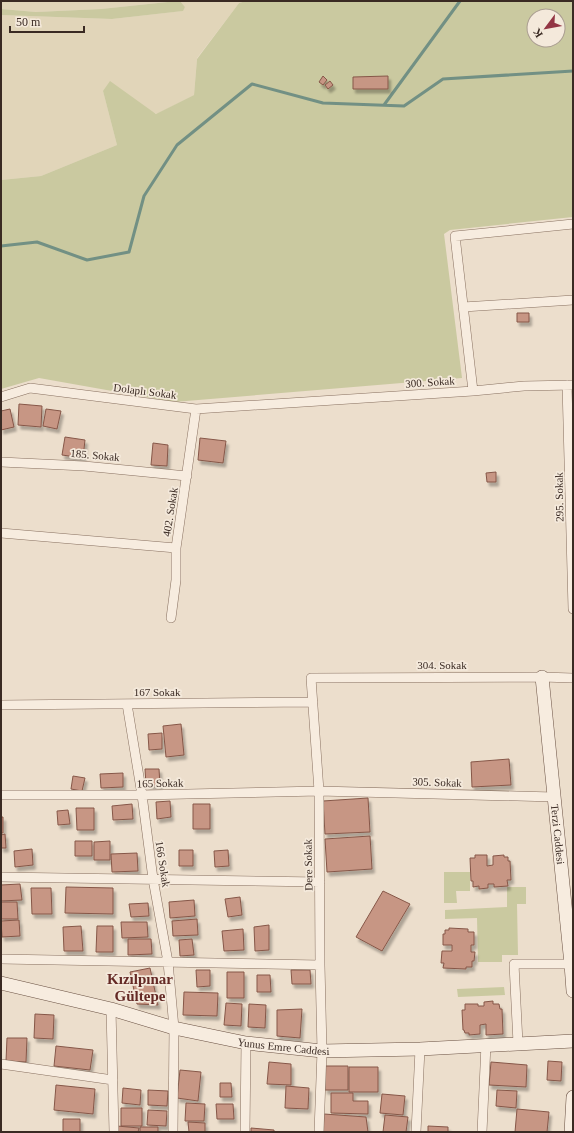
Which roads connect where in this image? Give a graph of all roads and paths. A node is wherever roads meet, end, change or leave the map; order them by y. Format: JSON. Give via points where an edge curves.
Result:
{"nodes":[{"id":1,"x":573,"y":224,"type":"edge"},
{"id":2,"x":573,"y":300,"type":"edge"},
{"id":3,"x":463,"y":306,"type":"junction"},
{"id":4,"x":570,"y":385,"type":"edge"},
{"id":5,"x":473,"y":391,"type":"junction"},
{"id":6,"x":1,"y":397,"type":"edge"},
{"id":7,"x":288,"y":404,"type":"joint"},
{"id":8,"x":196,"y":409,"type":"junction"},
{"id":9,"x":1,"y":462,"type":"edge"},
{"id":10,"x":187,"y":476,"type":"junction"},
{"id":11,"x":1,"y":533,"type":"edge"},
{"id":12,"x":176,"y":548,"type":"junction"},
{"id":13,"x":572,"y":557,"type":"edge"},
{"id":14,"x":573,"y":610,"type":"edge"},
{"id":15,"x":171,"y":618,"type":"dead end"},
{"id":16,"x":542,"y":677,"type":"junction"},
{"id":17,"x":311,"y":678,"type":"joint"},
{"id":18,"x":573,"y":678,"type":"edge"},
{"id":19,"x":313,"y":702,"type":"junction"},
{"id":20,"x":127,"y":704,"type":"junction"},
{"id":21,"x":1,"y":705,"type":"edge"},
{"id":22,"x":319,"y":791,"type":"junction"},
{"id":23,"x":1,"y":795,"type":"edge"},
{"id":24,"x":142,"y":795,"type":"junction"},
{"id":25,"x":554,"y":797,"type":"junction"},
{"id":26,"x":1,"y":877,"type":"edge"},
{"id":27,"x":153,"y":879,"type":"junction"},
{"id":28,"x":320,"y":882,"type":"junction"},
{"id":29,"x":569,"y":898,"type":"edge"},
{"id":30,"x":1,"y":959,"type":"edge"},
{"id":31,"x":168,"y":962,"type":"junction"},
{"id":32,"x":572,"y":964,"type":"edge"},
{"id":33,"x":320,"y":966,"type":"junction"},
{"id":34,"x":1,"y":983,"type":"edge"},
{"id":35,"x":573,"y":991,"type":"edge"},
{"id":36,"x":112,"y":1009,"type":"junction"},
{"id":37,"x":174,"y":1028,"type":"junction"},
{"id":38,"x":573,"y":1041,"type":"edge"},
{"id":39,"x":246,"y":1043,"type":"junction"},
{"id":40,"x":518,"y":1043,"type":"junction"},
{"id":41,"x":486,"y":1044,"type":"junction"},
{"id":42,"x":420,"y":1049,"type":"junction"},
{"id":43,"x":322,"y":1051,"type":"junction"},
{"id":44,"x":1,"y":1064,"type":"edge"},
{"id":45,"x":113,"y":1080,"type":"junction"},
{"id":46,"x":573,"y":1098,"type":"edge"},
{"id":47,"x":114,"y":1132,"type":"edge"},
{"id":48,"x":174,"y":1132,"type":"edge"},
{"id":49,"x":245,"y":1132,"type":"edge"},
{"id":50,"x":319,"y":1132,"type":"edge"},
{"id":51,"x":416,"y":1132,"type":"edge"},
{"id":52,"x":482,"y":1132,"type":"edge"},
{"id":53,"x":571,"y":1132,"type":"edge"}],
"edges":[{"from":1,"to":3,"type":"street","via":[[455,236]]},
{"from":2,"to":3,"type":"street"},
{"from":3,"to":5,"type":"street"},
{"from":4,"to":5,"type":"street","name":"300. Sokak"},
{"from":4,"to":13,"type":"street","name":"295. Sokak"},
{"from":5,"to":7,"type":"street","name":"300. Sokak"},
{"from":6,"to":8,"type":"street","name":"Dolaplı Sokak","via":[[30,388]]},
{"from":7,"to":8,"type":"street","name":"Dolaplı Sokak"},
{"from":8,"to":10,"type":"street","name":"402. Sokak"},
{"from":9,"to":10,"type":"street","name":"185. Sokak","via":[[84,466]]},
{"from":10,"to":12,"type":"street","name":"402. Sokak"},
{"from":11,"to":12,"type":"street"},
{"from":12,"to":15,"type":"street","name":"402. Sokak","via":[[176,580]]},
{"from":13,"to":14,"type":"street","name":"295. Sokak"},
{"from":16,"to":17,"type":"street","name":"304. Sokak"},
{"from":16,"to":18,"type":"street","name":"304. Sokak"},
{"from":16,"to":25,"type":"street","name":"Terzi Caddesi"},
{"from":17,"to":19,"type":"street","name":"Dere Sokak"},
{"from":19,"to":20,"type":"street","name":"167 Sokak"},
{"from":19,"to":22,"type":"street","name":"Dere Sokak"},
{"from":20,"to":21,"type":"street","name":"167 Sokak"},
{"from":20,"to":24,"type":"street","name":"166 Sokak"},
{"from":22,"to":24,"type":"street","name":"165 Sokak"},
{"from":22,"to":25,"type":"street","name":"305. Sokak"},
{"from":22,"to":28,"type":"street","name":"Dere Sokak"},
{"from":23,"to":24,"type":"street","name":"165 Sokak"},
{"from":24,"to":27,"type":"street","name":"166 Sokak"},
{"from":25,"to":29,"type":"street","name":"Terzi Caddesi"},
{"from":26,"to":27,"type":"street"},
{"from":27,"to":28,"type":"street"},
{"from":27,"to":31,"type":"street","name":"166 Sokak"},
{"from":28,"to":33,"type":"street","name":"Dere Sokak"},
{"from":29,"to":32,"type":"street","name":"Terzi Caddesi"},
{"from":30,"to":31,"type":"street"},
{"from":31,"to":33,"type":"street"},
{"from":31,"to":37,"type":"street","name":"166 Sokak"},
{"from":32,"to":35,"type":"street","name":"Terzi Caddesi"},
{"from":32,"to":40,"type":"street","via":[[514,964]]},
{"from":33,"to":43,"type":"street","name":"Dere Sokak"},
{"from":34,"to":36,"type":"street","name":"Yunus Emre Caddesi"},
{"from":36,"to":37,"type":"street","name":"Yunus Emre Caddesi"},
{"from":36,"to":45,"type":"street"},
{"from":37,"to":39,"type":"street","name":"Yunus Emre Caddesi"},
{"from":37,"to":48,"type":"street","name":"166 Sokak"},
{"from":38,"to":40,"type":"street","name":"Yunus Emre Caddesi"},
{"from":39,"to":43,"type":"street","name":"Yunus Emre Caddesi"},
{"from":39,"to":49,"type":"street"},
{"from":40,"to":41,"type":"street","name":"Yunus Emre Caddesi"},
{"from":41,"to":42,"type":"street","name":"Yunus Emre Caddesi"},
{"from":41,"to":52,"type":"street"},
{"from":42,"to":43,"type":"street","name":"Yunus Emre Caddesi"},
{"from":42,"to":51,"type":"street"},
{"from":43,"to":50,"type":"street","name":"Dere Sokak"},
{"from":44,"to":45,"type":"street"},
{"from":45,"to":47,"type":"street"},
{"from":46,"to":53,"type":"street"}]}
